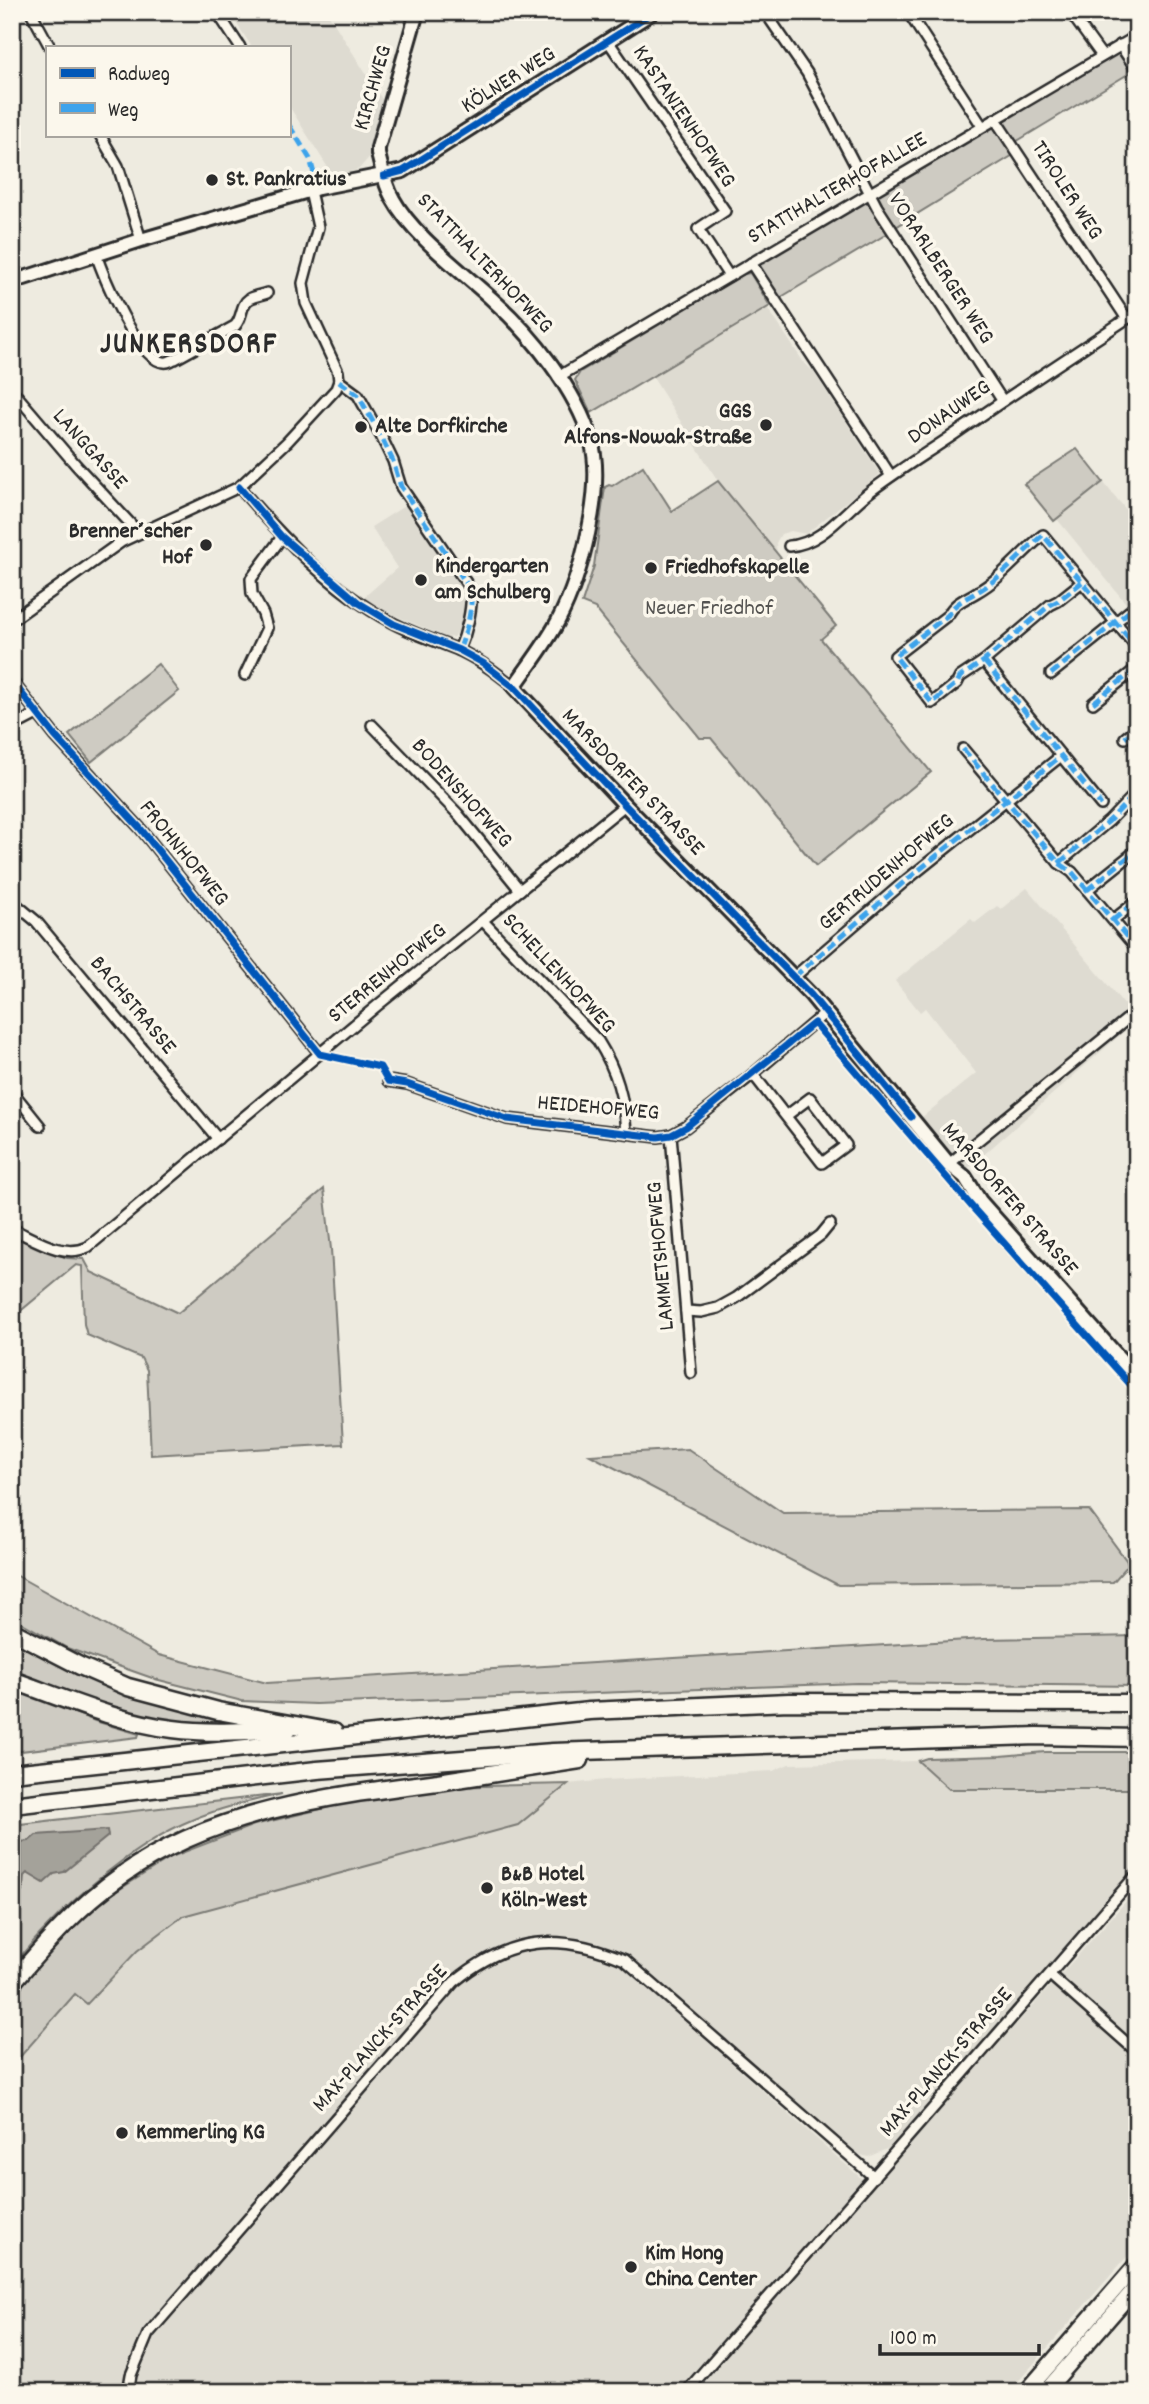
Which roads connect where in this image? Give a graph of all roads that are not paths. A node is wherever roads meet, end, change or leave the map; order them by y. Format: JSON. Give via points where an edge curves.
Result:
{"nodes":[{"id":1,"x":31,"y":12,"type":"edge"},
{"id":2,"x":217,"y":12,"type":"edge"},
{"id":3,"x":418,"y":12,"type":"edge"},
{"id":4,"x":653,"y":12,"type":"edge"},
{"id":5,"x":765,"y":12,"type":"edge"},
{"id":6,"x":908,"y":12,"type":"edge"},
{"id":7,"x":1070,"y":12,"type":"edge"},
{"id":8,"x":1137,"y":36,"type":"edge"},
{"id":9,"x":608,"y":41,"type":"junction"},
{"id":10,"x":1120,"y":45,"type":"junction"},
{"id":11,"x":49,"y":46,"type":"edge"},
{"id":12,"x":239,"y":46,"type":"edge"},
{"id":13,"x":1102,"y":56,"type":"junction"},
{"id":14,"x":1137,"y":70,"type":"edge"},
{"id":15,"x":995,"y":119,"type":"junction"},
{"id":16,"x":982,"y":127,"type":"junction"},
{"id":17,"x":101,"y":136,"type":"edge"},
{"id":18,"x":384,"y":176,"type":"junction"},
{"id":19,"x":310,"y":191,"type":"junction"},
{"id":20,"x":869,"y":194,"type":"junction"},
{"id":21,"x":141,"y":240,"type":"junction"},
{"id":22,"x":96,"y":254,"type":"junction"},
{"id":23,"x":751,"y":262,"type":"junction"},
{"id":24,"x":729,"y":276,"type":"junction"},
{"id":25,"x":12,"y":282,"type":"edge"},
{"id":26,"x":267,"y":293,"type":"dead end"},
{"id":27,"x":1137,"y":312,"type":"edge"},
{"id":28,"x":1127,"y":319,"type":"junction"},
{"id":29,"x":558,"y":377,"type":"junction"},
{"id":30,"x":339,"y":381,"type":"junction"},
{"id":31,"x":12,"y":390,"type":"edge"},
{"id":32,"x":1002,"y":400,"type":"junction"},
{"id":33,"x":891,"y":476,"type":"junction"},
{"id":34,"x":239,"y":486,"type":"junction"},
{"id":35,"x":139,"y":533,"type":"junction"},
{"id":36,"x":282,"y":537,"type":"junction"},
{"id":37,"x":789,"y":546,"type":"dead end"},
{"id":38,"x":1082,"y":582,"type":"junction"},
{"id":39,"x":1137,"y":605,"type":"edge"},
{"id":40,"x":12,"y":620,"type":"edge"},
{"id":41,"x":1116,"y":623,"type":"junction"},
{"id":42,"x":1137,"y":648,"type":"edge"},
{"id":43,"x":458,"y":650,"type":"junction"},
{"id":44,"x":984,"y":661,"type":"junction"},
{"id":45,"x":1137,"y":668,"type":"edge"},
{"id":46,"x":1052,"y":674,"type":"dead end"},
{"id":47,"x":245,"y":675,"type":"dead end"},
{"id":48,"x":12,"y":681,"type":"edge"},
{"id":49,"x":514,"y":687,"type":"junction"},
{"id":50,"x":1093,"y":703,"type":"dead end"},
{"id":51,"x":37,"y":714,"type":"junction"},
{"id":52,"x":372,"y":725,"type":"dead end"},
{"id":53,"x":12,"y":727,"type":"edge"},
{"id":54,"x":1137,"y":728,"type":"edge"},
{"id":55,"x":1125,"y":738,"type":"dead end"},
{"id":56,"x":963,"y":749,"type":"dead end"},
{"id":57,"x":1060,"y":756,"type":"junction"},
{"id":58,"x":1137,"y":792,"type":"edge"},
{"id":59,"x":1006,"y":799,"type":"junction"},
{"id":60,"x":625,"y":805,"type":"junction"},
{"id":61,"x":1101,"y":805,"type":"dead end"},
{"id":62,"x":1137,"y":850,"type":"edge"},
{"id":63,"x":1059,"y":863,"type":"junction"},
{"id":64,"x":520,"y":890,"type":"junction"},
{"id":65,"x":1087,"y":890,"type":"junction"},
{"id":66,"x":12,"y":901,"type":"edge"},
{"id":67,"x":1137,"y":901,"type":"edge"},
{"id":68,"x":1112,"y":920,"type":"junction"},
{"id":69,"x":483,"y":921,"type":"junction"},
{"id":70,"x":1137,"y":949,"type":"edge"},
{"id":71,"x":794,"y":977,"type":"junction"},
{"id":72,"x":1137,"y":1011,"type":"edge"},
{"id":73,"x":826,"y":1012,"type":"junction"},
{"id":74,"x":320,"y":1054,"type":"junction"},
{"id":75,"x":753,"y":1074,"type":"junction"},
{"id":76,"x":388,"y":1081,"type":"dead end"},
{"id":77,"x":12,"y":1091,"type":"edge"},
{"id":78,"x":786,"y":1116,"type":"junction"},
{"id":79,"x":40,"y":1126,"type":"dead end"},
{"id":80,"x":626,"y":1133,"type":"junction"},
{"id":81,"x":671,"y":1135,"type":"junction"},
{"id":82,"x":218,"y":1139,"type":"junction"},
{"id":83,"x":949,"y":1164,"type":"junction"},
{"id":84,"x":830,"y":1224,"type":"dead end"},
{"id":85,"x":12,"y":1229,"type":"edge"},
{"id":86,"x":686,"y":1311,"type":"junction"},
{"id":87,"x":691,"y":1373,"type":"dead end"},
{"id":88,"x":1137,"y":1378,"type":"edge"},
{"id":89,"x":12,"y":1631,"type":"edge"},
{"id":90,"x":12,"y":1680,"type":"edge"},
{"id":91,"x":1137,"y":1703,"type":"edge"},
{"id":92,"x":304,"y":1727,"type":"junction"},
{"id":93,"x":357,"y":1735,"type":"junction"},
{"id":94,"x":1137,"y":1738,"type":"edge"},
{"id":95,"x":640,"y":1750,"type":"junction"},
{"id":96,"x":12,"y":1773,"type":"edge"},
{"id":97,"x":12,"y":1805,"type":"edge"},
{"id":98,"x":1137,"y":1874,"type":"edge"},
{"id":99,"x":1050,"y":1975,"type":"junction"},
{"id":100,"x":12,"y":1983,"type":"edge"},
{"id":101,"x":1137,"y":2052,"type":"edge"},
{"id":102,"x":874,"y":2176,"type":"junction"},
{"id":103,"x":1137,"y":2264,"type":"edge"},
{"id":104,"x":1137,"y":2286,"type":"edge"},
{"id":105,"x":128,"y":2392,"type":"edge"},
{"id":106,"x":687,"y":2392,"type":"edge"},
{"id":107,"x":1026,"y":2392,"type":"edge"},
{"id":108,"x":1045,"y":2392,"type":"edge"}],
"edges":[{"from":1,"to":11,"type":"street"},
{"from":2,"to":12,"type":"street"},
{"from":3,"to":18,"type":"street","name":"KIRCHWEG","via":[[381,136],[378,154]]},
{"from":4,"to":9,"type":"street","name":"KÖLNER WEG"},
{"from":5,"to":20,"type":"street","name":"VORARLBERGER WEG","via":[[807,73]]},
{"from":6,"to":16,"type":"street"},
{"from":7,"to":13,"type":"street"},
{"from":8,"to":10,"type":"street","name":"STATTHALTERHOFALLEE"},
{"from":9,"to":18,"type":"street","name":"KÖLNER WEG","via":[[402,171]]},
{"from":9,"to":24,"type":"street","name":"KASTANIENHOFWEG","via":[[724,211],[698,229]]},
{"from":10,"to":13,"type":"street","name":"STATTHALTERHOFALLEE"},
{"from":10,"to":14,"type":"street"},
{"from":13,"to":15,"type":"street","name":"STATTHALTERHOFALLEE"},
{"from":15,"to":16,"type":"street","name":"STATTHALTERHOFALLEE"},
{"from":15,"to":28,"type":"street","name":"TIROLER WEG"},
{"from":16,"to":20,"type":"street","name":"STATTHALTERHOFALLEE"},
{"from":17,"to":21,"type":"street","via":[[118,166]]},
{"from":18,"to":19,"type":"street","name":"KÖLNER WEG"},
{"from":18,"to":29,"type":"street","name":"STATTHALTERHOFWEG","via":[[407,221],[516,323]]},
{"from":19,"to":21,"type":"street","name":"KÖLNER WEG"},
{"from":19,"to":30,"type":"street","via":[[318,227],[303,283],[306,303]]},
{"from":20,"to":23,"type":"street","name":"STATTHALTERHOFALLEE"},
{"from":20,"to":32,"type":"street","name":"VORARLBERGER WEG"},
{"from":21,"to":22,"type":"street","name":"KÖLNER WEG"},
{"from":22,"to":25,"type":"street","name":"KÖLNER WEG"},
{"from":22,"to":26,"type":"street","via":[[121,314],[149,352],[164,362],[235,326],[244,305]]},
{"from":23,"to":24,"type":"street","name":"STATTHALTERHOFALLEE"},
{"from":23,"to":33,"type":"street"},
{"from":24,"to":29,"type":"street","name":"STATTHALTERHOFALLEE"},
{"from":27,"to":28,"type":"street","name":"DONAUWEG"},
{"from":28,"to":32,"type":"street","name":"DONAUWEG"},
{"from":29,"to":49,"type":"street","name":"STATTHALTERHOFWEG","via":[[592,441],[594,493],[571,593],[557,624]]},
{"from":30,"to":34,"type":"street","via":[[336,390],[287,442]]},
{"from":30,"to":43,"type":"street","via":[[358,395],[385,444],[401,487],[471,590]]},
{"from":31,"to":35,"type":"street","name":"LANGGASSE"},
{"from":32,"to":33,"type":"street","name":"DONAUWEG"},
{"from":33,"to":37,"type":"street","name":"DONAUWEG","via":[[813,540]]},
{"from":34,"to":35,"type":"street"},
{"from":34,"to":36,"type":"street","name":"MARSDORFER STRASSE"},
{"from":35,"to":40,"type":"street"},
{"from":36,"to":43,"type":"street","name":"MARSDORFER STRASSE","via":[[359,603],[394,624]]},
{"from":36,"to":47,"type":"street","via":[[251,579],[252,594],[267,628]]},
{"from":38,"to":41,"type":"street"},
{"from":38,"to":44,"type":"street"},
{"from":38,"to":44,"type":"street","via":[[1043,535],[895,656],[932,703]]},
{"from":39,"to":41,"type":"street"},
{"from":41,"to":42,"type":"street"},
{"from":41,"to":46,"type":"street"},
{"from":43,"to":49,"type":"street","name":"MARSDORFER STRASSE"},
{"from":44,"to":57,"type":"street"},
{"from":45,"to":50,"type":"street"},
{"from":48,"to":51,"type":"street","name":"FROHNHOFWEG"},
{"from":49,"to":60,"type":"street","name":"MARSDORFER STRASSE"},
{"from":51,"to":53,"type":"street"},
{"from":51,"to":74,"type":"street","name":"FROHNHOFWEG","via":[[140,828]]},
{"from":52,"to":64,"type":"street","name":"BODENSHOFWEG","via":[[458,814]]},
{"from":54,"to":55,"type":"street"},
{"from":56,"to":59,"type":"street"},
{"from":57,"to":59,"type":"street","name":"GERTRUDENHOFWEG"},
{"from":57,"to":61,"type":"street"},
{"from":58,"to":63,"type":"street"},
{"from":59,"to":63,"type":"street"},
{"from":59,"to":71,"type":"street","name":"GERTRUDENHOFWEG"},
{"from":60,"to":64,"type":"street","name":"STERRENHOFWEG"},
{"from":60,"to":71,"type":"street","name":"MARSDORFER STRASSE"},
{"from":62,"to":65,"type":"street"},
{"from":63,"to":65,"type":"street"},
{"from":64,"to":69,"type":"street","name":"STERRENHOFWEG"},
{"from":65,"to":68,"type":"street"},
{"from":66,"to":82,"type":"street","name":"BACHSTRASSE","via":[[36,921]]},
{"from":67,"to":68,"type":"street"},
{"from":68,"to":70,"type":"street"},
{"from":69,"to":74,"type":"street","name":"STERRENHOFWEG"},
{"from":69,"to":80,"type":"street","name":"SCHELLENHOFWEG","via":[[598,1041],[620,1084]]},
{"from":71,"to":73,"type":"street","name":"MARSDORFER STRASSE"},
{"from":72,"to":83,"type":"street"},
{"from":73,"to":75,"type":"street","name":"HEIDEHOFWEG"},
{"from":73,"to":83,"type":"street","name":"MARSDORFER STRASSE"},
{"from":74,"to":82,"type":"street","name":"STERRENHOFWEG"},
{"from":75,"to":78,"type":"street"},
{"from":75,"to":81,"type":"street","name":"HEIDEHOFWEG"},
{"from":76,"to":80,"type":"street","name":"HEIDEHOFWEG","via":[[507,1119]]},
{"from":77,"to":79,"type":"street"},
{"from":78,"to":78,"type":"street","via":[[810,1098],[846,1145],[822,1163]]},
{"from":80,"to":81,"type":"street","name":"HEIDEHOFWEG"},
{"from":81,"to":86,"type":"street","name":"LAMMETSHOFWEG"},
{"from":82,"to":85,"type":"street","name":"STERRENHOFWEG","via":[[88,1247],[69,1251]]},
{"from":83,"to":88,"type":"street","name":"MARSDORFER STRASSE"},
{"from":84,"to":86,"type":"street","via":[[736,1298],[718,1308]]},
{"from":86,"to":87,"type":"street","name":"LAMMETSHOFWEG"},
{"from":89,"to":92,"type":"highway","via":[[128,1687]]},
{"from":90,"to":92,"type":"highway","via":[[111,1715],[172,1729],[212,1732]]},
{"from":91,"to":93,"type":"highway","via":[[789,1702],[589,1711]]},
{"from":92,"to":93,"type":"highway"},
{"from":93,"to":96,"type":"highway"},
{"from":94,"to":95,"type":"highway","via":[[1037,1736]]},
{"from":95,"to":97,"type":"highway","via":[[317,1770]]},
{"from":95,"to":100,"type":"highway","via":[[315,1800],[212,1828],[152,1856],[104,1889]]},
{"from":98,"to":99,"type":"street","name":"MAX-PLANCK-STRASSE"},
{"from":99,"to":101,"type":"street"},
{"from":99,"to":102,"type":"street","name":"MAX-PLANCK-STRASSE"},
{"from":102,"to":105,"type":"street","name":"MAX-PLANCK-STRASSE","via":[[625,1960],[579,1944],[551,1942],[497,1952],[454,1982],[157,2323],[148,2334]]},
{"from":102,"to":106,"type":"street","name":"MAX-PLANCK-STRASSE"},
{"from":103,"to":107,"type":"main road"},
{"from":104,"to":108,"type":"main road"}]}
